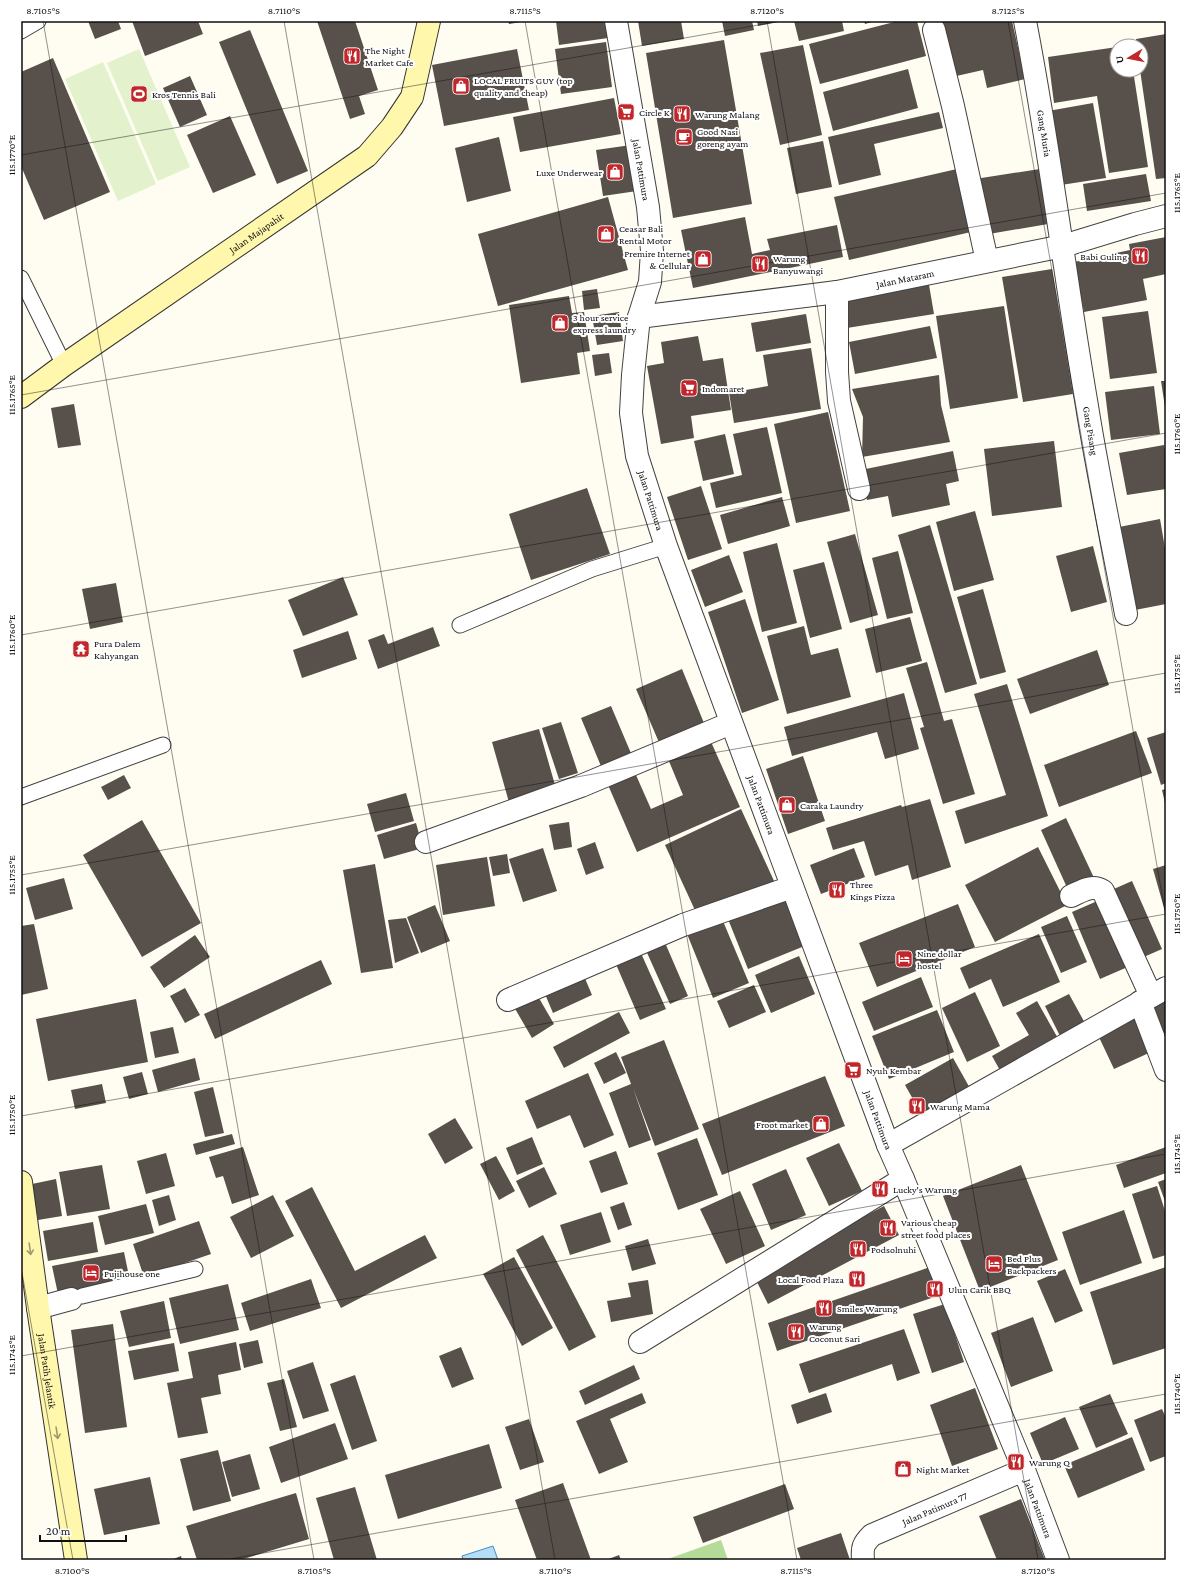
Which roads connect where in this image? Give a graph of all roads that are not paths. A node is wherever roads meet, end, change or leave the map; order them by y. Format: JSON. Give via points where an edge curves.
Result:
{"nodes":[{"id":1,"x":38,"y":21,"type":"edge"},
{"id":2,"x":429,"y":21,"type":"edge"},
{"id":3,"x":616,"y":21,"type":"edge"},
{"id":4,"x":1024,"y":21,"type":"edge"},
{"id":5,"x":934,"y":30,"type":"dead end"},
{"id":6,"x":21,"y":31,"type":"edge"},
{"id":7,"x":1166,"y":216,"type":"edge"},
{"id":8,"x":1063,"y":246,"type":"junction"},
{"id":9,"x":987,"y":261,"type":"junction"},
{"id":10,"x":21,"y":278,"type":"edge"},
{"id":11,"x":836,"y":292,"type":"junction"},
{"id":12,"x":639,"y":317,"type":"junction"},
{"id":13,"x":64,"y":365,"type":"junction"},
{"id":14,"x":21,"y":397,"type":"edge"},
{"id":15,"x":859,"y":489,"type":"dead end"},
{"id":16,"x":666,"y":546,"type":"junction"},
{"id":17,"x":1126,"y":614,"type":"dead end"},
{"id":18,"x":460,"y":625,"type":"dead end"},
{"id":19,"x":731,"y":723,"type":"junction"},
{"id":20,"x":163,"y":745,"type":"dead end"},
{"id":21,"x":21,"y":797,"type":"edge"},
{"id":22,"x":426,"y":842,"type":"dead end"},
{"id":23,"x":792,"y":887,"type":"junction"},
{"id":24,"x":1071,"y":896,"type":"dead end"},
{"id":25,"x":1152,"y":995,"type":"edge"},
{"id":26,"x":508,"y":1000,"type":"dead end"},
{"id":27,"x":1166,"y":1070,"type":"edge"},
{"id":28,"x":888,"y":1145,"type":"junction"},
{"id":29,"x":903,"y":1179,"type":"junction"},
{"id":30,"x":21,"y":1182,"type":"edge"},
{"id":31,"x":195,"y":1269,"type":"dead end"},
{"id":32,"x":76,"y":1298,"type":"joint"},
{"id":33,"x":38,"y":1308,"type":"junction"},
{"id":34,"x":640,"y":1342,"type":"dead end"},
{"id":35,"x":1024,"y":1470,"type":"junction"},
{"id":36,"x":76,"y":1560,"type":"edge"},
{"id":37,"x":863,"y":1560,"type":"edge"},
{"id":38,"x":1058,"y":1560,"type":"edge"}],
"edges":[{"from":1,"to":6,"type":"lane"},
{"from":2,"to":13,"type":"street","name":"Jalan Majapahit","via":[[412,97],[392,127],[367,156]]},
{"from":3,"to":12,"type":"street","name":"Jalan Pattimura","via":[[648,207],[652,251],[650,282]]},
{"from":4,"to":8,"type":"street","name":"Gang Muria","via":[[1036,78]]},
{"from":5,"to":9,"type":"street"},
{"from":7,"to":8,"type":"street","name":"Jalan Mataram"},
{"from":8,"to":9,"type":"street","name":"Jalan Mataram"},
{"from":8,"to":17,"type":"street","name":"Gang Pisang","via":[[1087,406]]},
{"from":9,"to":11,"type":"street","name":"Jalan Mataram"},
{"from":10,"to":13,"type":"lane"},
{"from":11,"to":12,"type":"street","name":"Jalan Mataram"},
{"from":11,"to":15,"type":"street","via":[[839,401]]},
{"from":12,"to":16,"type":"street","name":"Jalan Pattimura","via":[[630,412],[637,456]]},
{"from":13,"to":14,"type":"street","name":"Jalan Majapahit"},
{"from":16,"to":18,"type":"lane","via":[[592,569]]},
{"from":16,"to":19,"type":"street","name":"Jalan Pattimura"},
{"from":19,"to":22,"type":"street","via":[[581,786]]},
{"from":19,"to":23,"type":"street","name":"Jalan Pattimura"},
{"from":20,"to":21,"type":"lane"},
{"from":23,"to":26,"type":"street","via":[[683,925]]},
{"from":23,"to":28,"type":"street","name":"Jalan Pattimura"},
{"from":24,"to":25,"type":"street","via":[[1092,887],[1103,891]]},
{"from":25,"to":27,"type":"street"},
{"from":25,"to":28,"type":"street"},
{"from":28,"to":29,"type":"street","name":"Jalan Pattimura"},
{"from":29,"to":34,"type":"street"},
{"from":29,"to":35,"type":"street","name":"Jalan Pattimura"},
{"from":30,"to":33,"type":"street","name":"Jalan Patih Jelantik","one_way":true},
{"from":31,"to":32,"type":"lane"},
{"from":32,"to":33,"type":"street"},
{"from":33,"to":36,"type":"street","name":"Jalan Patih Jelantik","one_way":true},
{"from":35,"to":37,"type":"street","name":"Jalan Patimura 77","via":[[872,1535],[862,1549]]},
{"from":35,"to":38,"type":"street","name":"Jalan Pattimura"}]}
